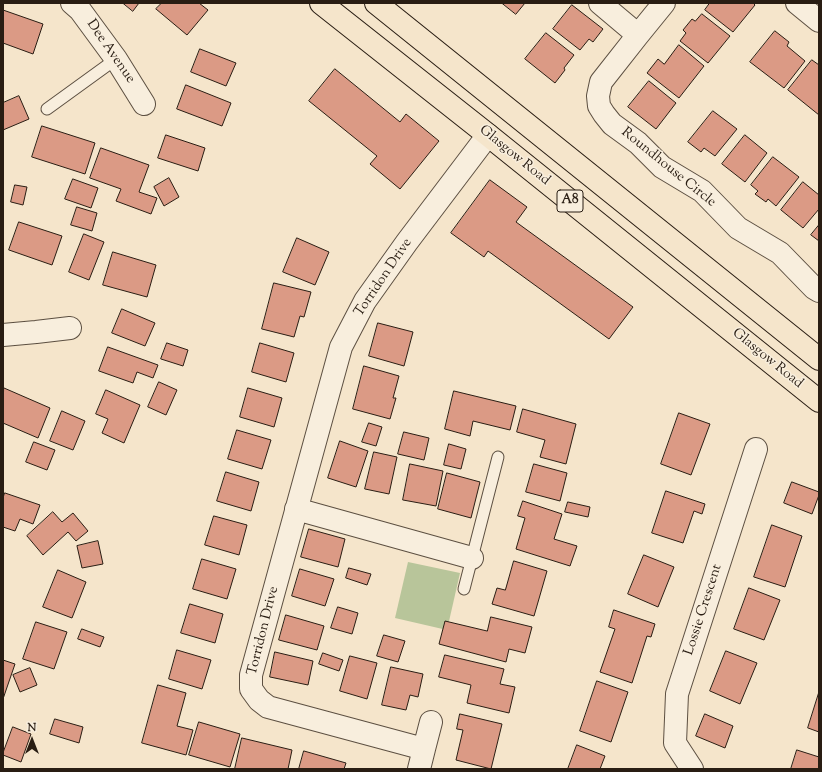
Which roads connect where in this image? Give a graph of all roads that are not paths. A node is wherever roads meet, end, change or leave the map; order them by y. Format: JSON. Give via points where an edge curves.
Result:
{"nodes":[{"id":1,"x":72,"y":3,"type":"edge"},
{"id":2,"x":321,"y":3,"type":"edge"},
{"id":3,"x":376,"y":3,"type":"edge"},
{"id":4,"x":600,"y":3,"type":"edge"},
{"id":5,"x":664,"y":3,"type":"edge"},
{"id":6,"x":797,"y":3,"type":"edge"},
{"id":7,"x":819,"y":21,"type":"edge"},
{"id":8,"x":638,"y":35,"type":"junction"},
{"id":9,"x":116,"y":59,"type":"junction"},
{"id":10,"x":144,"y":104,"type":"dead end"},
{"id":11,"x":47,"y":108,"type":"dead end"},
{"id":12,"x":488,"y":135,"type":"junction"},
{"id":13,"x":819,"y":291,"type":"edge"},
{"id":14,"x":70,"y":328,"type":"dead end"},
{"id":15,"x":3,"y":335,"type":"edge"},
{"id":16,"x":819,"y":359,"type":"edge"},
{"id":17,"x":819,"y":401,"type":"edge"},
{"id":18,"x":756,"y":449,"type":"dead end"},
{"id":19,"x":498,"y":457,"type":"dead end"},
{"id":20,"x":296,"y":509,"type":"junction"},
{"id":21,"x":472,"y":558,"type":"junction"},
{"id":22,"x":464,"y":589,"type":"dead end"},
{"id":23,"x":431,"y":722,"type":"dead end"},
{"id":24,"x":422,"y":759,"type":"edge"},
{"id":25,"x":692,"y":769,"type":"edge"}],
"edges":[{"from":1,"to":9,"type":"street","name":"Dee Avenue"},
{"from":2,"to":12,"type":"main road","name":"Glasgow Road","number":"A8"},
{"from":3,"to":16,"type":"main road","number":"A8"},
{"from":4,"to":8,"type":"street"},
{"from":5,"to":8,"type":"street","name":"Roundhouse Circle"},
{"from":6,"to":7,"type":"street"},
{"from":8,"to":13,"type":"street","name":"Roundhouse Circle","via":[[601,82],[598,96],[599,106],[604,114],[662,167],[702,191],[738,228],[780,253]]},
{"from":9,"to":10,"type":"street","name":"Dee Avenue"},
{"from":9,"to":11,"type":"lane"},
{"from":12,"to":17,"type":"main road","name":"Glasgow Road","number":"A8"},
{"from":12,"to":20,"type":"street","name":"Torridon Drive","via":[[365,301],[341,347]]},
{"from":14,"to":15,"type":"street"},
{"from":18,"to":25,"type":"street","name":"Lossie Crescent","via":[[677,694],[675,743]]},
{"from":19,"to":21,"type":"lane"},
{"from":20,"to":21,"type":"street"},
{"from":20,"to":24,"type":"street","name":"Torridon Drive","via":[[251,676],[251,689],[258,700],[268,707]]},
{"from":21,"to":22,"type":"lane"},
{"from":23,"to":24,"type":"street","name":"Torridon Drive"}]}
